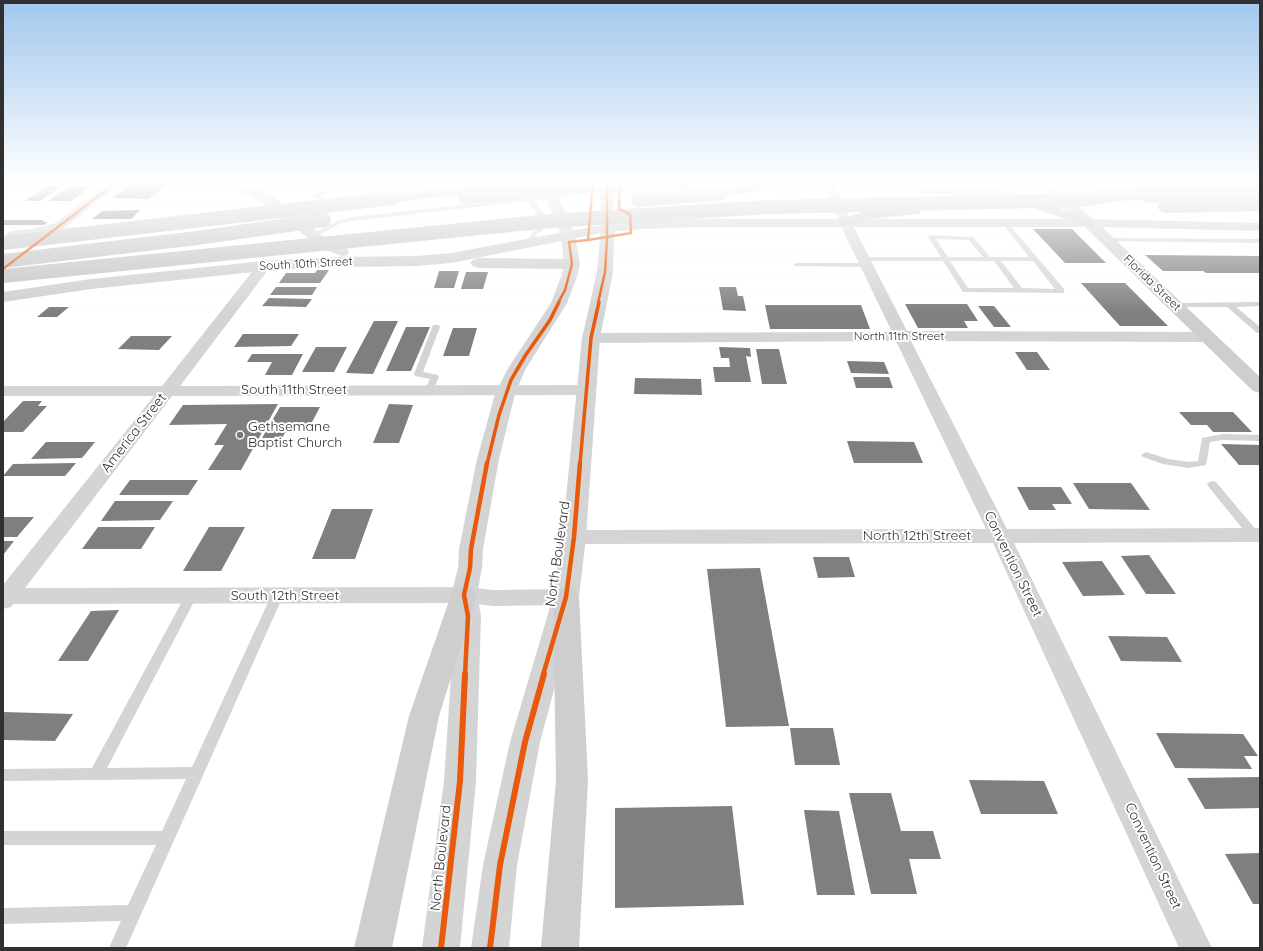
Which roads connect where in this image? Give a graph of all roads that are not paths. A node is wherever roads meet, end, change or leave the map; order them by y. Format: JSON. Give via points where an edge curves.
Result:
{"nodes":[{"id":1,"x":60,"y":225,"type":"edge"},
{"id":2,"x":170,"y":225,"type":"edge"},
{"id":3,"x":206,"y":225,"type":"edge"},
{"id":4,"x":290,"y":225,"type":"edge"},
{"id":5,"x":301,"y":225,"type":"edge"},
{"id":6,"x":333,"y":225,"type":"edge"},
{"id":7,"x":379,"y":225,"type":"edge"},
{"id":8,"x":506,"y":225,"type":"edge"},
{"id":9,"x":542,"y":225,"type":"edge"},
{"id":10,"x":564,"y":225,"type":"edge"},
{"id":11,"x":652,"y":225,"type":"edge"},
{"id":12,"x":847,"y":225,"type":"edge"},
{"id":13,"x":1007,"y":225,"type":"edge"},
{"id":14,"x":1092,"y":225,"type":"edge"},
{"id":15,"x":1191,"y":225,"type":"edge"},
{"id":16,"x":1260,"y":227,"type":"edge"},
{"id":17,"x":607,"y":228,"type":"junction"},
{"id":18,"x":312,"y":234,"type":"junction"},
{"id":19,"x":568,"y":236,"type":"junction"},
{"id":20,"x":3,"y":237,"type":"edge"},
{"id":21,"x":379,"y":238,"type":"junction"},
{"id":22,"x":1107,"y":240,"type":"junction"},
{"id":23,"x":1260,"y":242,"type":"edge"},
{"id":24,"x":3,"y":243,"type":"edge"},
{"id":25,"x":529,"y":243,"type":"junction"},
{"id":26,"x":325,"y":245,"type":"junction"},
{"id":27,"x":3,"y":251,"type":"edge"},
{"id":28,"x":490,"y":251,"type":"junction"},
{"id":29,"x":1035,"y":259,"type":"junction"},
{"id":30,"x":945,"y":260,"type":"junction"},
{"id":31,"x":989,"y":260,"type":"junction"},
{"id":32,"x":997,"y":260,"type":"junction"},
{"id":33,"x":3,"y":261,"type":"edge"},
{"id":34,"x":417,"y":261,"type":"junction"},
{"id":35,"x":326,"y":262,"type":"junction"},
{"id":36,"x":865,"y":262,"type":"junction"},
{"id":37,"x":572,"y":264,"type":"junction"},
{"id":38,"x":796,"y":265,"type":"dead end"},
{"id":39,"x":264,"y":266,"type":"junction"},
{"id":40,"x":39,"y":273,"type":"junction"},
{"id":41,"x":3,"y":276,"type":"edge"},
{"id":42,"x":3,"y":285,"type":"edge"},
{"id":43,"x":1019,"y":290,"type":"junction"},
{"id":44,"x":3,"y":297,"type":"edge"},
{"id":45,"x":1260,"y":304,"type":"edge"},
{"id":46,"x":1175,"y":305,"type":"junction"},
{"id":47,"x":1230,"y":305,"type":"junction"},
{"id":48,"x":436,"y":327,"type":"dead end"},
{"id":49,"x":1260,"y":331,"type":"edge"},
{"id":50,"x":902,"y":336,"type":"junction"},
{"id":51,"x":1208,"y":337,"type":"junction"},
{"id":52,"x":591,"y":338,"type":"junction"},
{"id":53,"x":1259,"y":385,"type":"edge"},
{"id":54,"x":168,"y":390,"type":"junction"},
{"id":55,"x":429,"y":390,"type":"junction"},
{"id":56,"x":586,"y":390,"type":"junction"},
{"id":57,"x":3,"y":391,"type":"edge"},
{"id":58,"x":507,"y":391,"type":"junction"},
{"id":59,"x":1260,"y":438,"type":"edge"},
{"id":60,"x":1146,"y":455,"type":"dead end"},
{"id":61,"x":1212,"y":484,"type":"dead end"},
{"id":62,"x":1257,"y":535,"type":"edge"},
{"id":63,"x":1000,"y":536,"type":"junction"},
{"id":64,"x":574,"y":537,"type":"junction"},
{"id":65,"x":464,"y":595,"type":"junction"},
{"id":66,"x":191,"y":596,"type":"junction"},
{"id":67,"x":277,"y":596,"type":"junction"},
{"id":68,"x":566,"y":597,"type":"junction"},
{"id":69,"x":4,"y":598,"type":"edge"},
{"id":70,"x":197,"y":773,"type":"junction"},
{"id":71,"x":3,"y":774,"type":"edge"},
{"id":72,"x":96,"y":774,"type":"junction"},
{"id":73,"x":3,"y":838,"type":"edge"},
{"id":74,"x":167,"y":838,"type":"junction"},
{"id":75,"x":133,"y":914,"type":"junction"},
{"id":76,"x":3,"y":916,"type":"edge"},
{"id":77,"x":117,"y":948,"type":"edge"},
{"id":78,"x":373,"y":948,"type":"edge"},
{"id":79,"x":441,"y":948,"type":"edge"},
{"id":80,"x":490,"y":948,"type":"edge"},
{"id":81,"x":560,"y":948,"type":"edge"},
{"id":82,"x":1196,"y":948,"type":"edge"}],
"edges":[{"from":1,"to":20,"type":"street"},
{"from":2,"to":24,"type":"highway","bridge":true},
{"from":3,"to":27,"type":"highway"},
{"from":4,"to":33,"type":"highway","bridge":true},
{"from":5,"to":18,"type":"main road"},
{"from":6,"to":18,"type":"lane"},
{"from":7,"to":40,"type":"highway","bridge":true,"via":[[109,261]]},
{"from":8,"to":21,"type":"highway","bridge":true},
{"from":9,"to":25,"type":"lane"},
{"from":10,"to":19,"type":"street","name":"North Boulevard"},
{"from":11,"to":17,"type":"main road","name":"South 10th Street"},
{"from":12,"to":36,"type":"street","name":"Convention Street"},
{"from":13,"to":29,"type":"lane"},
{"from":14,"to":22,"type":"main road","name":"Florida Street"},
{"from":15,"to":16,"type":"main road","name":"South 10th Street"},
{"from":17,"to":19,"type":"main road","name":"South 10th Street"},
{"from":17,"to":52,"type":"street","name":"North Boulevard","via":[[605,272]]},
{"from":18,"to":26,"type":"main road"},
{"from":19,"to":25,"type":"main road","name":"South 10th Street"},
{"from":19,"to":37,"type":"street","name":"North Boulevard"},
{"from":21,"to":40,"type":"highway","bridge":true},
{"from":21,"to":42,"type":"highway","bridge":true,"via":[[315,249]]},
{"from":22,"to":23,"type":"lane"},
{"from":22,"to":46,"type":"main road","name":"Florida Street"},
{"from":25,"to":28,"type":"main road","name":"South 10th Street"},
{"from":26,"to":28,"type":"main road","via":[[344,252],[373,255],[426,254],[475,249]]},
{"from":26,"to":35,"type":"main road"},
{"from":28,"to":34,"type":"main road","name":"South 10th Street"},
{"from":29,"to":32,"type":"lane"},
{"from":29,"to":43,"type":"lane","via":[[1061,291]]},
{"from":30,"to":31,"type":"lane"},
{"from":30,"to":31,"type":"lane","via":[[930,237],[970,238]]},
{"from":30,"to":36,"type":"lane"},
{"from":30,"to":43,"type":"lane","via":[[966,290]]},
{"from":31,"to":32,"type":"lane"},
{"from":32,"to":43,"type":"lane"},
{"from":34,"to":35,"type":"main road","name":"South 10th Street"},
{"from":34,"to":37,"type":"main road"},
{"from":35,"to":39,"type":"main road","name":"South 10th Street"},
{"from":36,"to":38,"type":"lane"},
{"from":36,"to":50,"type":"street","name":"Convention Street"},
{"from":37,"to":58,"type":"street","name":"North Boulevard","via":[[570,277],[559,303],[516,370]]},
{"from":39,"to":44,"type":"main road","name":"South 10th Street","via":[[91,284]]},
{"from":39,"to":54,"type":"street","name":"America Street"},
{"from":40,"to":41,"type":"highway","bridge":true},
{"from":45,"to":47,"type":"lane"},
{"from":46,"to":47,"type":"lane"},
{"from":46,"to":51,"type":"main road","name":"Florida Street"},
{"from":47,"to":49,"type":"lane"},
{"from":48,"to":55,"type":"lane","via":[[418,374],[435,377]]},
{"from":50,"to":51,"type":"street","name":"North 11th Street"},
{"from":50,"to":52,"type":"street","name":"North 11th Street"},
{"from":50,"to":63,"type":"street","name":"Convention Street"},
{"from":51,"to":53,"type":"main road","name":"Florida Street"},
{"from":52,"to":56,"type":"street","name":"North Boulevard"},
{"from":54,"to":55,"type":"street","name":"South 11th Street"},
{"from":54,"to":57,"type":"street","name":"South 11th Street"},
{"from":54,"to":69,"type":"street","name":"America Street"},
{"from":55,"to":58,"type":"street","name":"South 11th Street"},
{"from":56,"to":58,"type":"street","name":"South 11th Street"},
{"from":56,"to":64,"type":"street","name":"North Boulevard"},
{"from":58,"to":65,"type":"street","name":"North Boulevard","via":[[498,415],[488,459]]},
{"from":59,"to":60,"type":"lane","via":[[1223,437],[1205,440],[1203,463],[1189,465],[1166,462]]},
{"from":61,"to":62,"type":"lane"},
{"from":62,"to":63,"type":"street","name":"North 12th Street"},
{"from":63,"to":64,"type":"street","name":"North 12th Street"},
{"from":63,"to":82,"type":"street","name":"Convention Street"},
{"from":64,"to":68,"type":"street","name":"North Boulevard"},
{"from":65,"to":67,"type":"street","name":"South 12th Street"},
{"from":65,"to":68,"type":"street","name":"South 12th Street","via":[[494,598]]},
{"from":65,"to":78,"type":"main road","via":[[424,716]]},
{"from":65,"to":79,"type":"street","name":"North Boulevard","via":[[468,616],[460,781]]},
{"from":66,"to":67,"type":"street","name":"South 12th Street"},
{"from":66,"to":69,"type":"street","name":"South 12th Street"},
{"from":66,"to":72,"type":"lane"},
{"from":67,"to":70,"type":"lane"},
{"from":68,"to":80,"type":"street","name":"North Boulevard","via":[[525,742],[500,865]]},
{"from":68,"to":81,"type":"main road","via":[[572,780]]},
{"from":70,"to":72,"type":"lane"},
{"from":70,"to":74,"type":"lane"},
{"from":71,"to":72,"type":"lane"},
{"from":73,"to":74,"type":"lane"},
{"from":74,"to":75,"type":"lane"},
{"from":75,"to":76,"type":"lane"},
{"from":75,"to":77,"type":"lane"}]}
